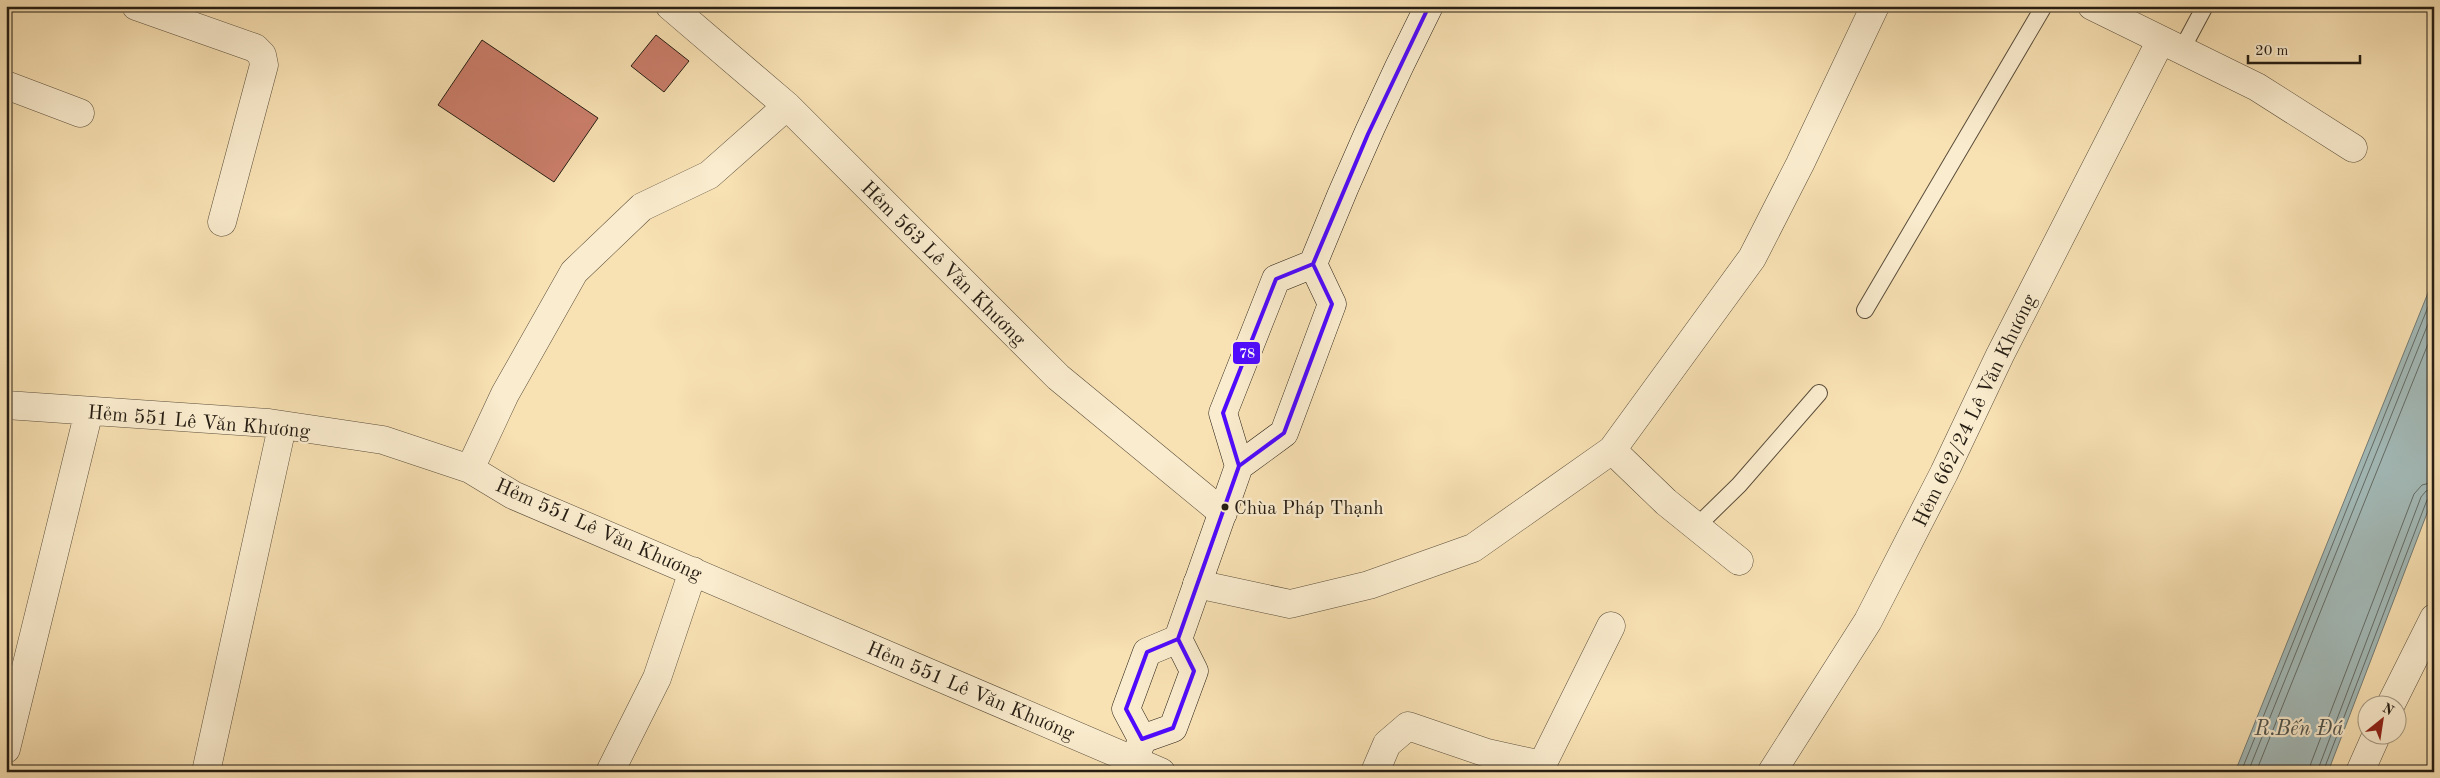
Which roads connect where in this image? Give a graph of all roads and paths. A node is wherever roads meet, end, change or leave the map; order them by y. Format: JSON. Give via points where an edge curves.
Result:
{"nodes":[{"id":1,"x":136,"y":6,"type":"edge"},
{"id":2,"x":670,"y":6,"type":"edge"},
{"id":3,"x":1429,"y":6,"type":"edge"},
{"id":4,"x":1875,"y":6,"type":"edge"},
{"id":5,"x":2044,"y":6,"type":"edge"},
{"id":6,"x":2092,"y":6,"type":"edge"},
{"id":7,"x":2204,"y":6,"type":"edge"},
{"id":8,"x":2172,"y":44,"type":"junction"},
{"id":9,"x":6,"y":85,"type":"edge"},
{"id":10,"x":787,"y":106,"type":"junction"},
{"id":11,"x":80,"y":113,"type":"dead end"},
{"id":12,"x":2353,"y":148,"type":"dead end"},
{"id":13,"x":222,"y":222,"type":"dead end"},
{"id":14,"x":1313,"y":264,"type":"junction"},
{"id":15,"x":1865,"y":310,"type":"dead end"},
{"id":16,"x":1819,"y":394,"type":"dead end"},
{"id":17,"x":6,"y":405,"type":"edge"},
{"id":18,"x":89,"y":411,"type":"junction"},
{"id":19,"x":282,"y":426,"type":"junction"},
{"id":20,"x":1612,"y":450,"type":"junction"},
{"id":21,"x":1239,"y":466,"type":"junction"},
{"id":22,"x":470,"y":469,"type":"junction"},
{"id":23,"x":1223,"y":514,"type":"junction"},
{"id":24,"x":1697,"y":526,"type":"junction"},
{"id":25,"x":1739,"y":561,"type":"dead end"},
{"id":26,"x":693,"y":571,"type":"junction"},
{"id":27,"x":1197,"y":584,"type":"junction"},
{"id":28,"x":2434,"y":618,"type":"edge"},
{"id":29,"x":1611,"y":626,"type":"dead end"},
{"id":30,"x":1178,"y":639,"type":"junction"},
{"id":31,"x":2395,"y":696,"type":"edge"},
{"id":32,"x":2372,"y":746,"type":"edge"},
{"id":33,"x":6,"y":749,"type":"edge"},
{"id":34,"x":1136,"y":757,"type":"edge"},
{"id":35,"x":206,"y":772,"type":"edge"},
{"id":36,"x":610,"y":772,"type":"edge"},
{"id":37,"x":1161,"y":772,"type":"edge"},
{"id":38,"x":1376,"y":772,"type":"edge"},
{"id":39,"x":1772,"y":772,"type":"edge"},
{"id":40,"x":2360,"y":772,"type":"edge"}],
"edges":[{"from":1,"to":13,"type":"street","via":[[235,40],[255,48],[262,56],[264,65]]},
{"from":2,"to":10,"type":"street","name":"Hẻm 563 Lê Văn Khương"},
{"from":3,"to":14,"type":"street","via":[[1383,97]]},
{"from":4,"to":20,"type":"street","via":[[1752,258]]},
{"from":5,"to":15,"type":"lane"},
{"from":6,"to":8,"type":"street"},
{"from":7,"to":8,"type":"lane"},
{"from":8,"to":12,"type":"street","via":[[2257,87]]},
{"from":8,"to":39,"type":"street","name":"Hẻm 662/24 Lê Văn Khương","via":[[2000,355],[1868,622]]},
{"from":9,"to":11,"type":"street"},
{"from":10,"to":22,"type":"street","via":[[710,175],[642,207],[574,272],[505,394]]},
{"from":10,"to":23,"type":"street","name":"Hẻm 563 Lê Văn Khương","via":[[1058,378]]},
{"from":14,"to":21,"type":"street","via":[[1332,304],[1284,433]]},
{"from":14,"to":21,"type":"street","via":[[1276,279],[1223,413]]},
{"from":16,"to":24,"type":"lane","via":[[1739,485]]},
{"from":17,"to":18,"type":"street","name":"Hẻm 551 Lê Văn Khương"},
{"from":18,"to":19,"type":"street","name":"Hẻm 551 Lê Văn Khương"},
{"from":18,"to":33,"type":"street"},
{"from":19,"to":22,"type":"street","name":"Hẻm 551 Lê Văn Khương","via":[[383,440]]},
{"from":19,"to":35,"type":"street"},
{"from":20,"to":24,"type":"street","via":[[1666,502]]},
{"from":20,"to":27,"type":"street","via":[[1473,548],[1368,585],[1290,604]]},
{"from":21,"to":23,"type":"street"},
{"from":22,"to":26,"type":"street","name":"Hẻm 551 Lê Văn Khương","via":[[513,495]]},
{"from":23,"to":27,"type":"street"},
{"from":24,"to":25,"type":"street"},
{"from":26,"to":34,"type":"street","name":"Hẻm 551 Lê Văn Khương"},
{"from":26,"to":36,"type":"street","via":[[656,678]]},
{"from":27,"to":30,"type":"street"},
{"from":28,"to":31,"type":"street"},
{"from":29,"to":38,"type":"street","via":[[1542,765],[1487,753],[1408,726],[1387,744]]},
{"from":30,"to":34,"type":"street","via":[[1147,652],[1126,709]]},
{"from":30,"to":34,"type":"street","via":[[1194,671],[1173,728]]},
{"from":32,"to":40,"type":"street"},
{"from":34,"to":37,"type":"street","name":"Hẻm 551 Lê Văn Khương"}]}
